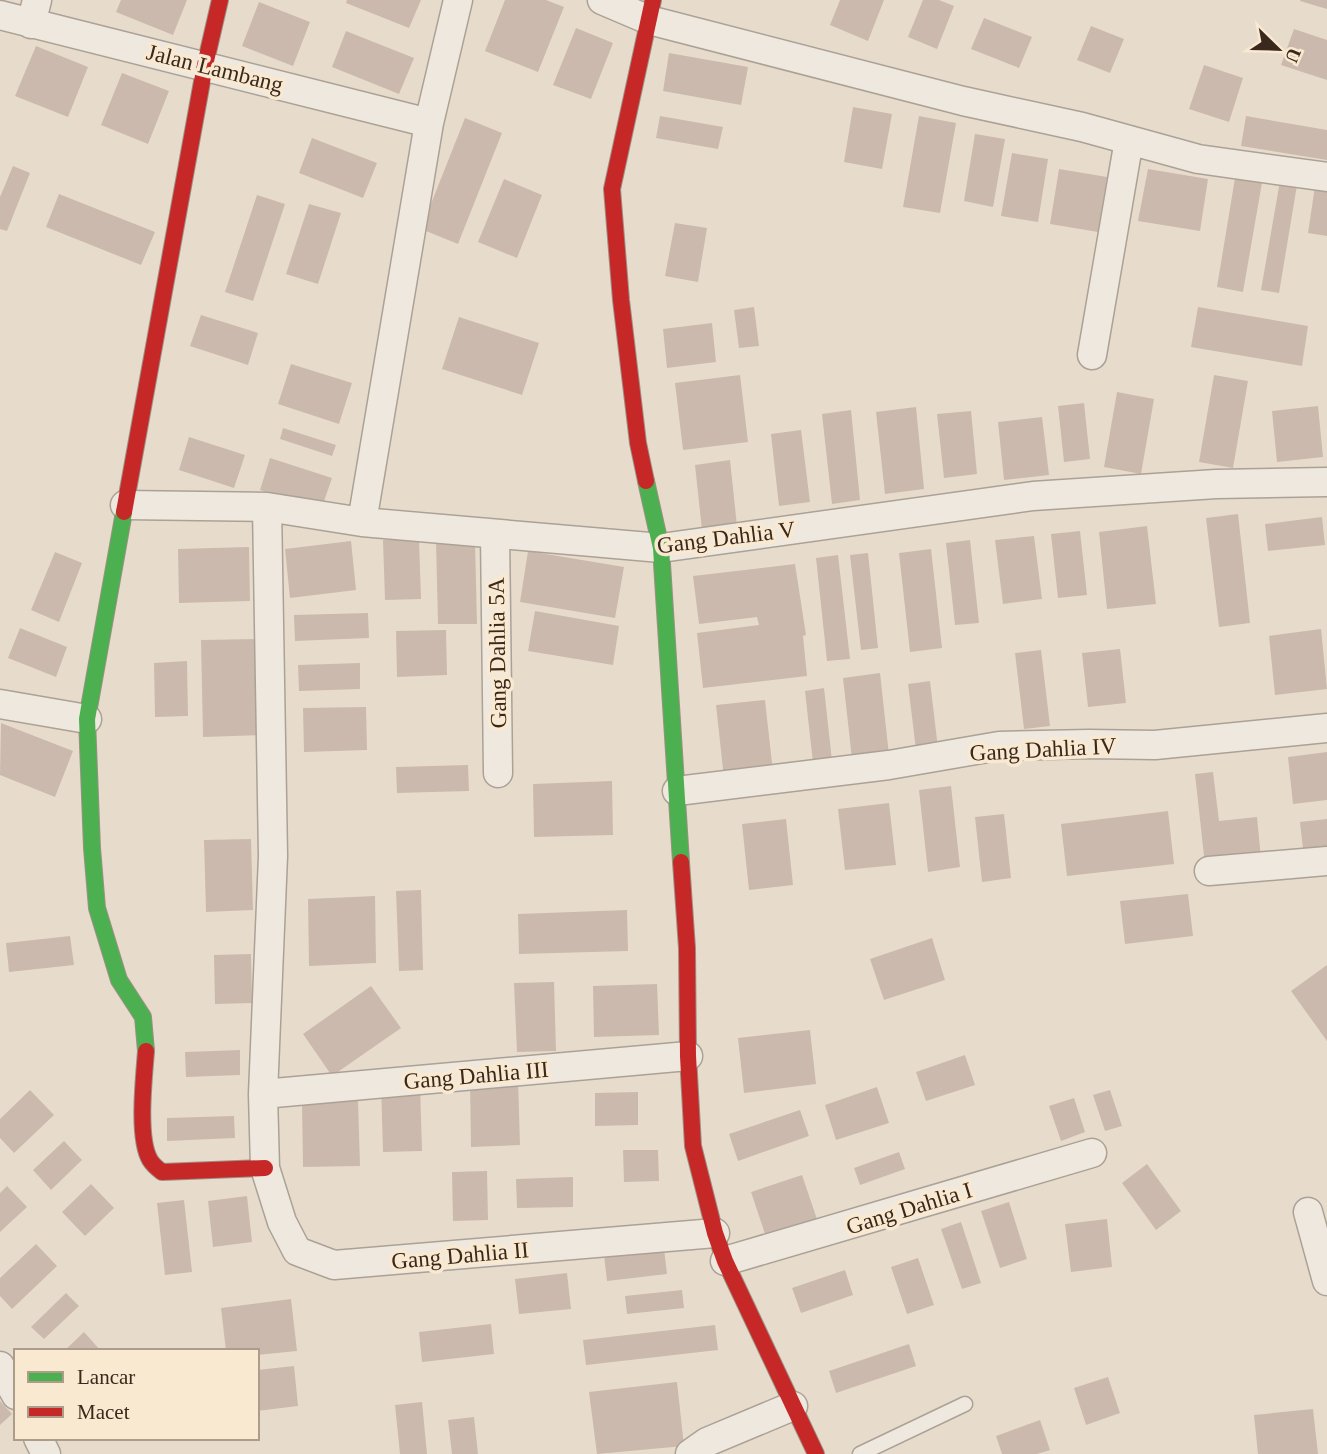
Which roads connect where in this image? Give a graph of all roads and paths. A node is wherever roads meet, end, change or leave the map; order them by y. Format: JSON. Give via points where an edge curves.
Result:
{"nodes":[{"id":1,"x":220,"y":0,"type":"edge"},
{"id":2,"x":458,"y":0,"type":"edge"},
{"id":3,"x":602,"y":0,"type":"edge"},
{"id":4,"x":651,"y":10,"type":"edge"},
{"id":5,"x":21,"y":15,"type":"edge"},
{"id":6,"x":205,"y":65,"type":"junction"},
{"id":7,"x":429,"y":122,"type":"junction"},
{"id":8,"x":1129,"y":140,"type":"junction"},
{"id":9,"x":1327,"y":177,"type":"edge"},
{"id":10,"x":1092,"y":355,"type":"dead end"},
{"id":11,"x":1327,"y":482,"type":"edge"},
{"id":12,"x":125,"y":505,"type":"junction"},
{"id":13,"x":267,"y":507,"type":"junction"},
{"id":14,"x":362,"y":522,"type":"junction"},
{"id":15,"x":495,"y":534,"type":"junction"},
{"id":16,"x":661,"y":548,"type":"junction"},
{"id":17,"x":0,"y":704,"type":"edge"},
{"id":18,"x":87,"y":719,"type":"junction"},
{"id":19,"x":1327,"y":728,"type":"edge"},
{"id":20,"x":498,"y":773,"type":"dead end"},
{"id":21,"x":677,"y":791,"type":"junction"},
{"id":22,"x":1327,"y":861,"type":"edge"},
{"id":23,"x":1209,"y":871,"type":"dead end"},
{"id":24,"x":688,"y":1056,"type":"junction"},
{"id":25,"x":263,"y":1094,"type":"junction"},
{"id":26,"x":1092,"y":1153,"type":"dead end"},
{"id":27,"x":265,"y":1168,"type":"junction"},
{"id":28,"x":1308,"y":1212,"type":"dead end"},
{"id":29,"x":715,"y":1233,"type":"junction"},
{"id":30,"x":725,"y":1261,"type":"junction"},
{"id":31,"x":1327,"y":1281,"type":"edge"},
{"id":32,"x":0,"y":1366,"type":"edge"},
{"id":33,"x":14,"y":1391,"type":"edge"},
{"id":34,"x":965,"y":1404,"type":"dead end"},
{"id":35,"x":793,"y":1406,"type":"junction"},
{"id":36,"x":690,"y":1454,"type":"edge"},
{"id":37,"x":816,"y":1454,"type":"edge"},
{"id":38,"x":860,"y":1454,"type":"edge"}],
"edges":[{"from":1,"to":6,"type":"street"},
{"from":2,"to":7,"type":"street"},
{"from":3,"to":4,"type":"street"},
{"from":4,"to":8,"type":"street","via":[[963,101]]},
{"from":4,"to":16,"type":"street","via":[[612,189],[638,443]]},
{"from":5,"to":6,"type":"street","name":"Jalan Lambang"},
{"from":6,"to":7,"type":"street","name":"Jalan Lambang"},
{"from":6,"to":12,"type":"street"},
{"from":7,"to":14,"type":"street"},
{"from":8,"to":9,"type":"street","via":[[1198,159]]},
{"from":8,"to":10,"type":"street"},
{"from":11,"to":16,"type":"street","name":"Gang Dahlia V","via":[[1032,496]]},
{"from":12,"to":13,"type":"street","name":"Gang Dahlia V"},
{"from":12,"to":18,"type":"street"},
{"from":13,"to":14,"type":"street","name":"Gang Dahlia V"},
{"from":13,"to":25,"type":"street","name":"Gang Dahlia II","via":[[273,856]]},
{"from":14,"to":15,"type":"street","name":"Gang Dahlia V"},
{"from":15,"to":16,"type":"street","name":"Gang Dahlia V"},
{"from":15,"to":20,"type":"street","name":"Gang Dahlia 5A"},
{"from":16,"to":21,"type":"street"},
{"from":17,"to":18,"type":"street"},
{"from":18,"to":27,"type":"street","via":[[97,908],[119,980],[143,1017],[144,1136],[151,1163],[162,1172]]},
{"from":19,"to":21,"type":"street","name":"Gang Dahlia IV","via":[[1155,745],[999,746],[889,765]]},
{"from":21,"to":24,"type":"street"},
{"from":22,"to":23,"type":"street"},
{"from":24,"to":25,"type":"street","name":"Gang Dahlia III"},
{"from":24,"to":29,"type":"street","via":[[693,1146]]},
{"from":25,"to":27,"type":"street","name":"Gang Dahlia II"},
{"from":26,"to":30,"type":"street","name":"Gang Dahlia I"},
{"from":27,"to":29,"type":"street","name":"Gang Dahlia II","via":[[282,1222],[297,1251],[334,1265]]},
{"from":28,"to":31,"type":"street"},
{"from":29,"to":30,"type":"street"},
{"from":30,"to":35,"type":"street"},
{"from":32,"to":33,"type":"street"},
{"from":34,"to":38,"type":"lane"},
{"from":35,"to":36,"type":"street","via":[[707,1441]]},
{"from":35,"to":37,"type":"street"}]}
